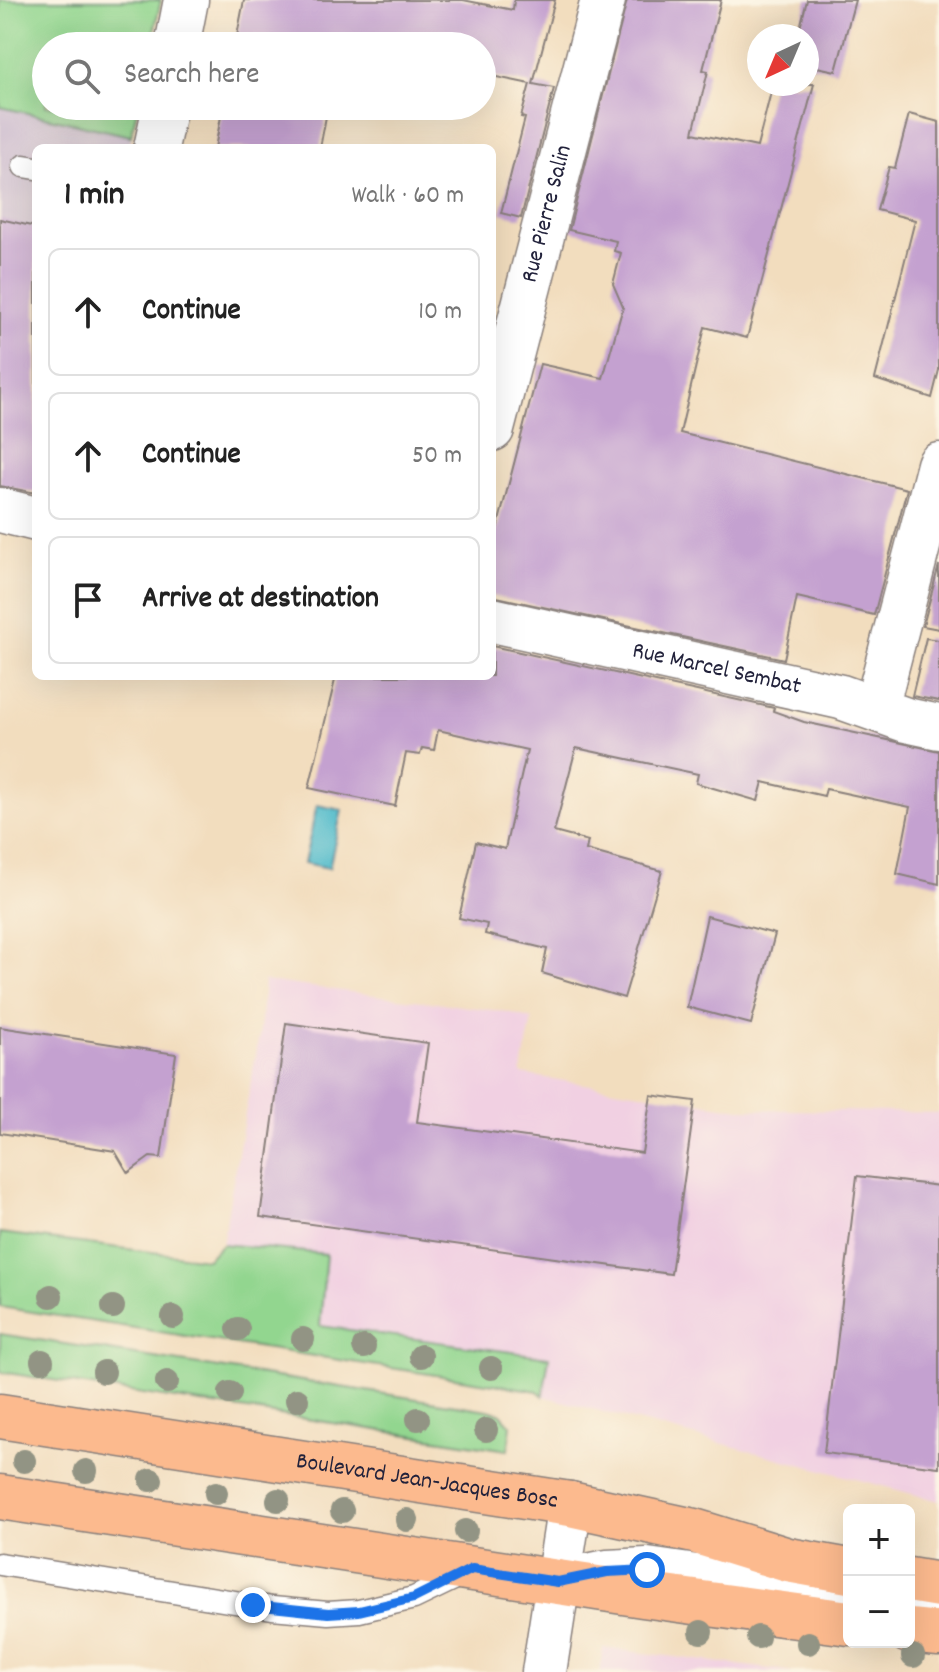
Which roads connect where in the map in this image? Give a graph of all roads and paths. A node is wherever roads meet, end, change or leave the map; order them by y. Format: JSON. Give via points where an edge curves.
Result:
{"nodes":[{"id":1,"x":186,"y":0,"type":"edge"},
{"id":2,"x":603,"y":0,"type":"edge"},
{"id":3,"x":180,"y":32,"type":"edge"},
{"id":4,"x":162,"y":120,"type":"edge"},
{"id":5,"x":157,"y":144,"type":"edge"},
{"id":6,"x":496,"y":414,"type":"edge"},
{"id":7,"x":939,"y":465,"type":"edge"},
{"id":8,"x":0,"y":510,"type":"edge"},
{"id":9,"x":32,"y":518,"type":"edge"},
{"id":10,"x":496,"y":621,"type":"edge"},
{"id":11,"x":876,"y":708,"type":"junction"},
{"id":12,"x":939,"y":727,"type":"edge"},
{"id":13,"x":0,"y":1416,"type":"edge"},
{"id":14,"x":0,"y":1497,"type":"edge"},
{"id":15,"x":570,"y":1504,"type":"junction"},
{"id":16,"x":0,"y":1564,"type":"edge"},
{"id":17,"x":472,"y":1569,"type":"junction"},
{"id":18,"x":843,"y":1570,"type":"edge"},
{"id":19,"x":915,"y":1581,"type":"edge"},
{"id":20,"x":558,"y":1582,"type":"junction"},
{"id":21,"x":939,"y":1585,"type":"edge"},
{"id":22,"x":843,"y":1598,"type":"edge"},
{"id":23,"x":915,"y":1609,"type":"edge"},
{"id":24,"x":939,"y":1612,"type":"edge"},
{"id":25,"x":843,"y":1622,"type":"edge"},
{"id":26,"x":915,"y":1632,"type":"edge"},
{"id":27,"x":939,"y":1634,"type":"edge"},
{"id":28,"x":544,"y":1672,"type":"edge"}],
"edges":[{"from":1,"to":3,"type":"street"},
{"from":2,"to":6,"type":"street","name":"Rue Pierre Salin"},
{"from":4,"to":5,"type":"street"},
{"from":7,"to":11,"type":"street"},
{"from":8,"to":9,"type":"street"},
{"from":10,"to":11,"type":"street","name":"Rue Marcel Sembat"},
{"from":11,"to":12,"type":"street","name":"Rue Marcel Sembat"},
{"from":13,"to":15,"type":"main road","name":"Boulevard Jean-Jacques Bosc"},
{"from":14,"to":17,"type":"main road"},
{"from":15,"to":18,"type":"main road","name":"Boulevard Jean-Jacques Bosc"},
{"from":15,"to":20,"type":"street"},
{"from":16,"to":17,"type":"lane","via":[[328,1613],[414,1598]]},
{"from":17,"to":20,"type":"main road"},
{"from":19,"to":21,"type":"main road"},
{"from":20,"to":22,"type":"street","via":[[647,1570]]},
{"from":20,"to":25,"type":"main road"},
{"from":20,"to":28,"type":"street"},
{"from":23,"to":24,"type":"street"},
{"from":26,"to":27,"type":"main road"}]}
